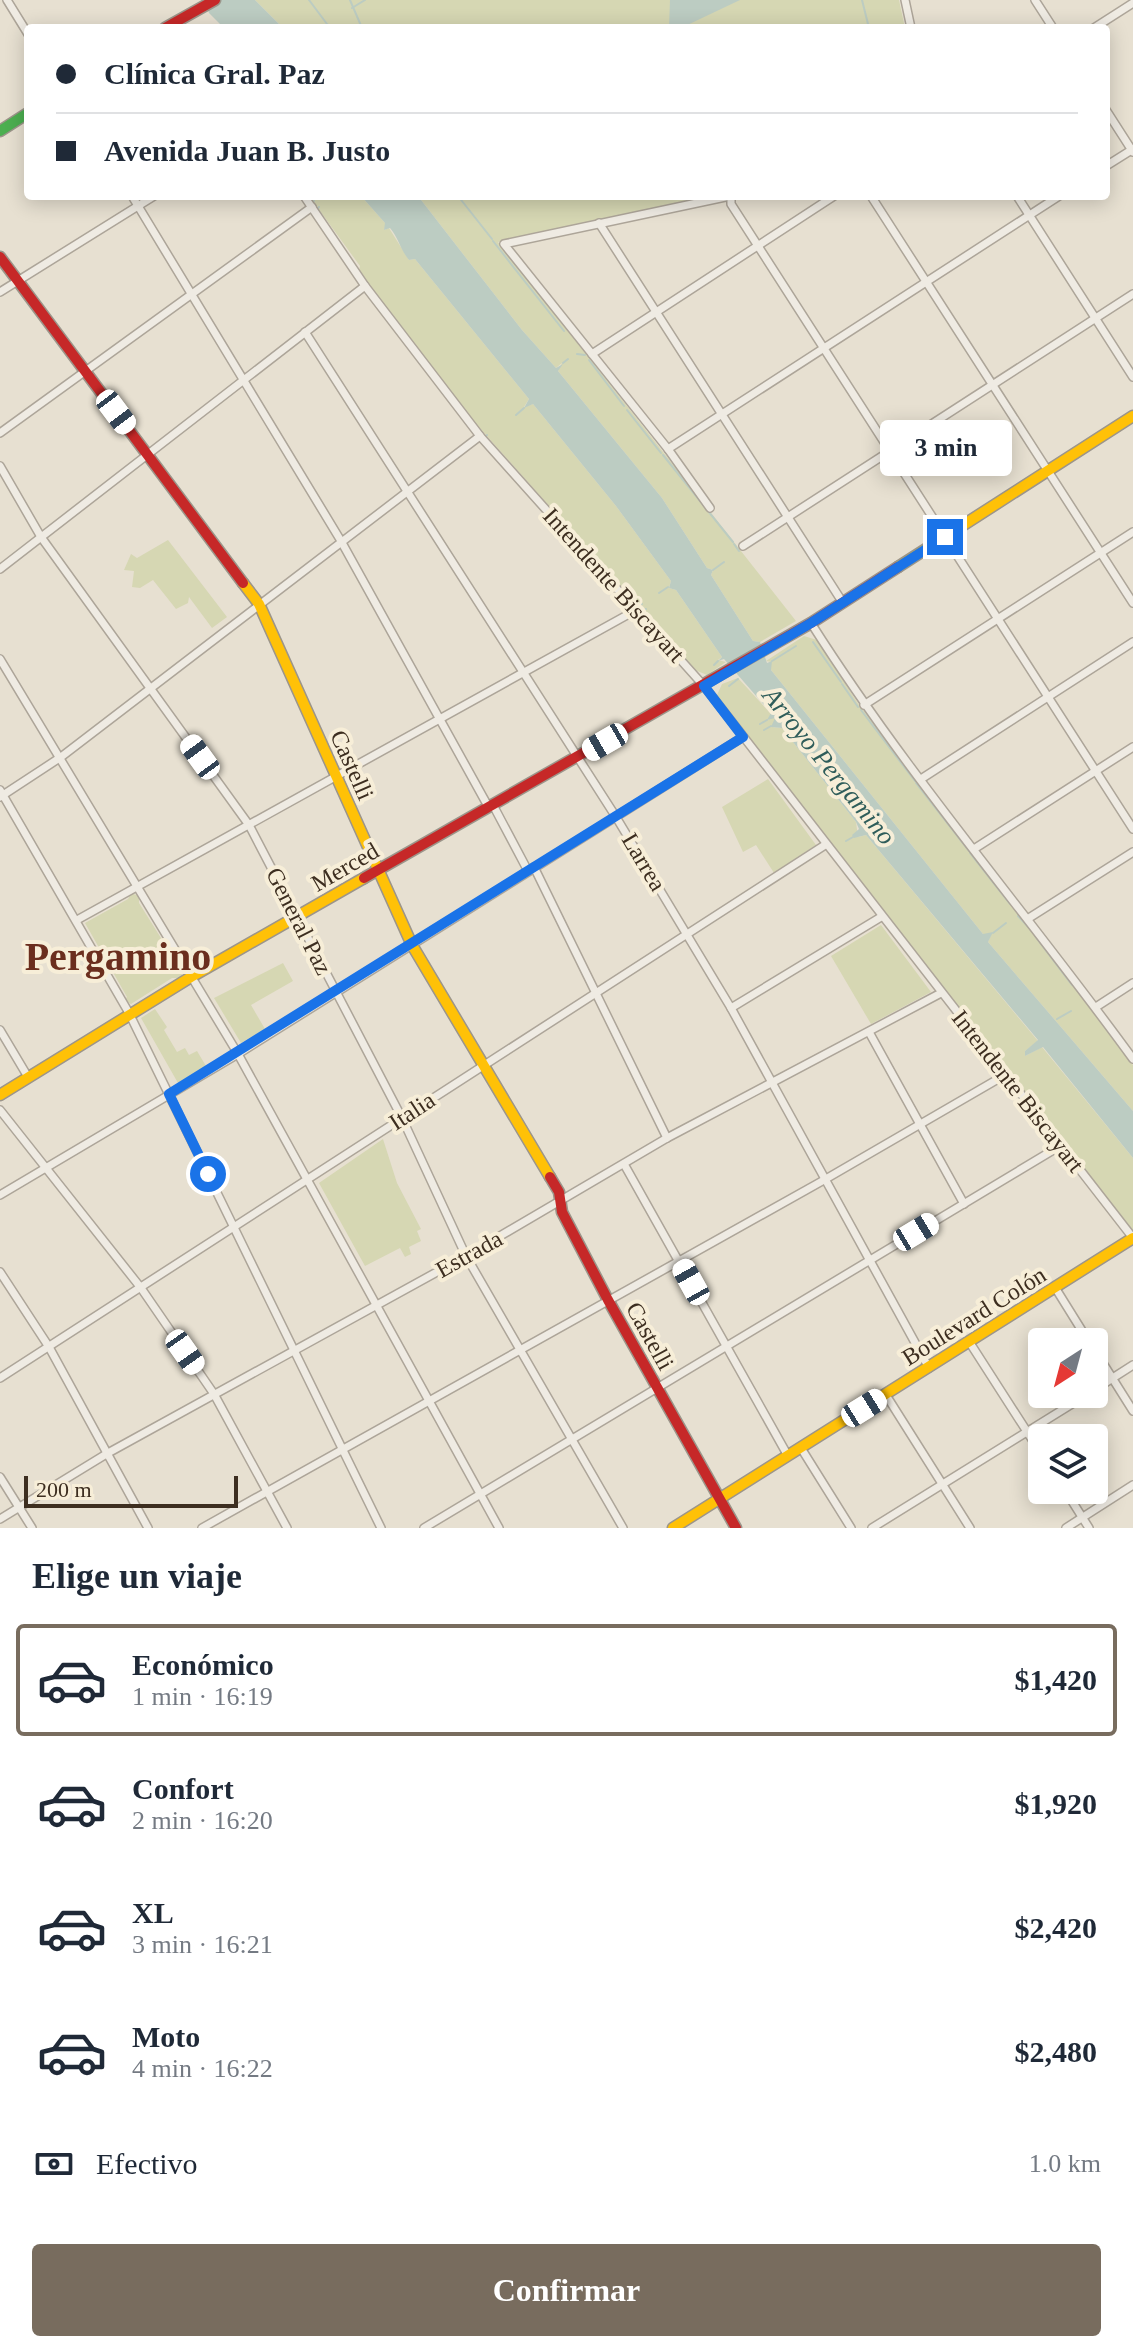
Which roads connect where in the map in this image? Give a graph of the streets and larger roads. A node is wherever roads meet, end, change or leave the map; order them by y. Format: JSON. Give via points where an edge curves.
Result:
{"nodes":[{"id":1,"x":7,"y":0,"type":"edge"},
{"id":2,"x":215,"y":0,"type":"edge"},
{"id":3,"x":906,"y":0,"type":"edge"},
{"id":4,"x":1035,"y":0,"type":"edge"},
{"id":5,"x":1133,"y":3,"type":"edge"},
{"id":6,"x":177,"y":24,"type":"edge"},
{"id":7,"x":910,"y":24,"type":"edge"},
{"id":8,"x":1050,"y":24,"type":"edge"},
{"id":9,"x":1100,"y":24,"type":"edge"},
{"id":10,"x":24,"y":28,"type":"edge"},
{"id":11,"x":24,"y":116,"type":"edge"},
{"id":12,"x":1110,"y":116,"type":"edge"},
{"id":13,"x":0,"y":131,"type":"edge"},
{"id":14,"x":1132,"y":150,"type":"edge"},
{"id":15,"x":1110,"y":164,"type":"edge"},
{"id":16,"x":135,"y":200,"type":"edge"},
{"id":17,"x":148,"y":200,"type":"edge"},
{"id":18,"x":307,"y":200,"type":"edge"},
{"id":19,"x":711,"y":200,"type":"edge"},
{"id":20,"x":730,"y":200,"type":"edge"},
{"id":21,"x":828,"y":200,"type":"edge"},
{"id":22,"x":874,"y":200,"type":"edge"},
{"id":23,"x":1019,"y":200,"type":"edge"},
{"id":24,"x":1053,"y":200,"type":"edge"},
{"id":25,"x":139,"y":206,"type":"junction"},
{"id":26,"x":312,"y":207,"type":"junction"},
{"id":27,"x":1029,"y":216,"type":"junction"},
{"id":28,"x":599,"y":223,"type":"junction"},
{"id":29,"x":758,"y":245,"type":"junction"},
{"id":30,"x":0,"y":257,"type":"edge"},
{"id":31,"x":18,"y":281,"type":"junction"},
{"id":32,"x":926,"y":282,"type":"junction"},
{"id":33,"x":365,"y":286,"type":"junction"},
{"id":34,"x":0,"y":292,"type":"edge"},
{"id":35,"x":193,"y":293,"type":"junction"},
{"id":36,"x":1133,"y":294,"type":"edge"},
{"id":37,"x":655,"y":311,"type":"junction"},
{"id":38,"x":1095,"y":318,"type":"junction"},
{"id":39,"x":305,"y":332,"type":"junction"},
{"id":40,"x":824,"y":348,"type":"junction"},
{"id":41,"x":592,"y":354,"type":"junction"},
{"id":42,"x":85,"y":371,"type":"junction"},
{"id":43,"x":1133,"y":377,"type":"edge"},
{"id":44,"x":245,"y":380,"type":"junction"},
{"id":45,"x":992,"y":384,"type":"junction"},
{"id":46,"x":721,"y":415,"type":"junction"},
{"id":47,"x":1133,"y":416,"type":"edge"},
{"id":48,"x":0,"y":433,"type":"edge"},
{"id":49,"x":480,"y":436,"type":"junction"},
{"id":50,"x":668,"y":449,"type":"junction"},
{"id":51,"x":890,"y":451,"type":"junction"},
{"id":52,"x":147,"y":454,"type":"junction"},
{"id":53,"x":0,"y":466,"type":"edge"},
{"id":54,"x":1048,"y":471,"type":"junction"},
{"id":55,"x":409,"y":491,"type":"junction"},
{"id":56,"x":710,"y":508,"type":"dead end"},
{"id":57,"x":787,"y":517,"type":"junction"},
{"id":58,"x":1133,"y":532,"type":"edge"},
{"id":59,"x":41,"y":537,"type":"junction"},
{"id":60,"x":945,"y":537,"type":"junction"},
{"id":61,"x":341,"y":541,"type":"junction"},
{"id":62,"x":743,"y":546,"type":"dead end"},
{"id":63,"x":1100,"y":553,"type":"junction"},
{"id":64,"x":0,"y":569,"type":"edge"},
{"id":65,"x":843,"y":603,"type":"junction"},
{"id":66,"x":1133,"y":603,"type":"edge"},
{"id":67,"x":259,"y":604,"type":"junction"},
{"id":68,"x":638,"y":609,"type":"junction"},
{"id":69,"x":998,"y":618,"type":"junction"},
{"id":70,"x":811,"y":623,"type":"junction"},
{"id":71,"x":1133,"y":642,"type":"edge"},
{"id":72,"x":0,"y":659,"type":"edge"},
{"id":73,"x":525,"y":672,"type":"junction"},
{"id":74,"x":709,"y":683,"type":"junction"},
{"id":75,"x":150,"y":688,"type":"junction"},
{"id":76,"x":1049,"y":697,"type":"junction"},
{"id":77,"x":864,"y":705,"type":"junction"},
{"id":78,"x":440,"y":720,"type":"junction"},
{"id":79,"x":743,"y":737,"type":"junction"},
{"id":80,"x":1133,"y":747,"type":"edge"},
{"id":81,"x":61,"y":757,"type":"junction"},
{"id":82,"x":580,"y":757,"type":"junction"},
{"id":83,"x":1096,"y":772,"type":"junction"},
{"id":84,"x":335,"y":778,"type":"junction"},
{"id":85,"x":921,"y":779,"type":"junction"},
{"id":86,"x":1,"y":794,"type":"edge"},
{"id":87,"x":491,"y":807,"type":"junction"},
{"id":88,"x":616,"y":817,"type":"junction"},
{"id":89,"x":249,"y":825,"type":"junction"},
{"id":90,"x":1133,"y":829,"type":"edge"},
{"id":91,"x":825,"y":845,"type":"junction"},
{"id":92,"x":974,"y":849,"type":"junction"},
{"id":93,"x":1133,"y":852,"type":"edge"},
{"id":94,"x":531,"y":869,"type":"junction"},
{"id":95,"x":378,"y":871,"type":"junction"},
{"id":96,"x":138,"y":886,"type":"junction"},
{"id":97,"x":881,"y":917,"type":"junction"},
{"id":98,"x":297,"y":918,"type":"junction"},
{"id":99,"x":1029,"y":918,"type":"junction"},
{"id":100,"x":77,"y":920,"type":"junction"},
{"id":101,"x":687,"y":935,"type":"junction"},
{"id":102,"x":412,"y":945,"type":"junction"},
{"id":103,"x":191,"y":977,"type":"junction"},
{"id":104,"x":1133,"y":983,"type":"edge"},
{"id":105,"x":335,"y":992,"type":"junction"},
{"id":106,"x":596,"y":993,"type":"junction"},
{"id":107,"x":941,"y":993,"type":"junction"},
{"id":108,"x":1096,"y":1007,"type":"junction"},
{"id":109,"x":731,"y":1008,"type":"junction"},
{"id":110,"x":129,"y":1013,"type":"junction"},
{"id":111,"x":0,"y":1030,"type":"edge"},
{"id":112,"x":869,"y":1032,"type":"junction"},
{"id":113,"x":238,"y":1054,"type":"junction"},
{"id":114,"x":1133,"y":1059,"type":"edge"},
{"id":115,"x":485,"y":1065,"type":"junction"},
{"id":116,"x":1005,"y":1075,"type":"junction"},
{"id":117,"x":28,"y":1077,"type":"junction"},
{"id":118,"x":773,"y":1083,"type":"junction"},
{"id":119,"x":169,"y":1094,"type":"junction"},
{"id":120,"x":0,"y":1095,"type":"edge"},
{"id":121,"x":0,"y":1110,"type":"edge"},
{"id":122,"x":402,"y":1118,"type":"junction"},
{"id":123,"x":919,"y":1124,"type":"junction"},
{"id":124,"x":667,"y":1138,"type":"junction"},
{"id":125,"x":1060,"y":1146,"type":"junction"},
{"id":126,"x":624,"y":1164,"type":"junction"},
{"id":127,"x":44,"y":1168,"type":"junction"},
{"id":128,"x":310,"y":1180,"type":"junction"},
{"id":129,"x":824,"y":1180,"type":"junction"},
{"id":130,"x":0,"y":1195,"type":"edge"},
{"id":131,"x":561,"y":1201,"type":"junction"},
{"id":132,"x":964,"y":1204,"type":"junction"},
{"id":133,"x":234,"y":1228,"type":"junction"},
{"id":134,"x":1133,"y":1238,"type":"edge"},
{"id":135,"x":466,"y":1256,"type":"junction"},
{"id":136,"x":679,"y":1260,"type":"junction"},
{"id":137,"x":868,"y":1261,"type":"junction"},
{"id":138,"x":0,"y":1272,"type":"edge"},
{"id":139,"x":141,"y":1288,"type":"junction"},
{"id":140,"x":1056,"y":1289,"type":"junction"},
{"id":141,"x":608,"y":1300,"type":"junction"},
{"id":142,"x":376,"y":1304,"type":"junction"},
{"id":143,"x":1080,"y":1328,"type":"edge"},
{"id":144,"x":970,"y":1343,"type":"junction"},
{"id":145,"x":727,"y":1346,"type":"junction"},
{"id":146,"x":49,"y":1347,"type":"junction"},
{"id":147,"x":520,"y":1349,"type":"junction"},
{"id":148,"x":293,"y":1350,"type":"junction"},
{"id":149,"x":1133,"y":1365,"type":"edge"},
{"id":150,"x":929,"y":1368,"type":"junction"},
{"id":151,"x":1108,"y":1372,"type":"edge"},
{"id":152,"x":0,"y":1378,"type":"edge"},
{"id":153,"x":1112,"y":1379,"type":"junction"},
{"id":154,"x":1108,"y":1381,"type":"edge"},
{"id":155,"x":657,"y":1389,"type":"junction"},
{"id":156,"x":214,"y":1394,"type":"junction"},
{"id":157,"x":886,"y":1395,"type":"junction"},
{"id":158,"x":429,"y":1400,"type":"junction"},
{"id":159,"x":1066,"y":1408,"type":"edge"},
{"id":160,"x":1133,"y":1411,"type":"edge"},
{"id":161,"x":1027,"y":1432,"type":"junction"},
{"id":162,"x":571,"y":1440,"type":"junction"},
{"id":163,"x":801,"y":1448,"type":"junction"},
{"id":164,"x":340,"y":1450,"type":"junction"},
{"id":165,"x":108,"y":1453,"type":"junction"},
{"id":166,"x":788,"y":1456,"type":"junction"},
{"id":167,"x":0,"y":1477,"type":"edge"},
{"id":168,"x":942,"y":1483,"type":"junction"},
{"id":169,"x":1133,"y":1485,"type":"edge"},
{"id":170,"x":268,"y":1492,"type":"junction"},
{"id":171,"x":480,"y":1494,"type":"junction"},
{"id":172,"x":719,"y":1499,"type":"junction"},
{"id":173,"x":1074,"y":1504,"type":"edge"},
{"id":174,"x":19,"y":1507,"type":"junction"},
{"id":175,"x":1082,"y":1517,"type":"junction"},
{"id":176,"x":0,"y":1519,"type":"edge"},
{"id":177,"x":32,"y":1528,"type":"edge"},
{"id":178,"x":148,"y":1528,"type":"edge"},
{"id":179,"x":202,"y":1528,"type":"edge"},
{"id":180,"x":287,"y":1528,"type":"edge"},
{"id":181,"x":381,"y":1528,"type":"edge"},
{"id":182,"x":424,"y":1528,"type":"edge"},
{"id":183,"x":499,"y":1528,"type":"edge"},
{"id":184,"x":623,"y":1528,"type":"edge"},
{"id":185,"x":673,"y":1528,"type":"edge"},
{"id":186,"x":736,"y":1528,"type":"edge"},
{"id":187,"x":851,"y":1528,"type":"edge"},
{"id":188,"x":872,"y":1528,"type":"edge"},
{"id":189,"x":970,"y":1528,"type":"edge"},
{"id":190,"x":1066,"y":1528,"type":"edge"},
{"id":191,"x":1089,"y":1528,"type":"edge"}],
"edges":[{"from":1,"to":10,"type":"street"},
{"from":2,"to":6,"type":"street"},
{"from":3,"to":7,"type":"street"},
{"from":4,"to":8,"type":"street"},
{"from":5,"to":9,"type":"street"},
{"from":11,"to":13,"type":"street"},
{"from":12,"to":14,"type":"street"},
{"from":14,"to":15,"type":"street"},
{"from":16,"to":25,"type":"street"},
{"from":17,"to":25,"type":"street"},
{"from":18,"to":26,"type":"street","name":"Intendente Biscayart"},
{"from":19,"to":28,"type":"street"},
{"from":20,"to":29,"type":"street"},
{"from":21,"to":29,"type":"street"},
{"from":22,"to":32,"type":"street"},
{"from":23,"to":27,"type":"street"},
{"from":24,"to":27,"type":"street"},
{"from":25,"to":31,"type":"street"},
{"from":25,"to":35,"type":"street"},
{"from":26,"to":33,"type":"street","name":"Intendente Biscayart"},
{"from":26,"to":35,"type":"street"},
{"from":27,"to":32,"type":"street"},
{"from":27,"to":38,"type":"street"},
{"from":28,"to":37,"type":"street"},
{"from":28,"to":41,"type":"street","via":[[504,244]]},
{"from":29,"to":37,"type":"street"},
{"from":29,"to":40,"type":"street"},
{"from":30,"to":31,"type":"street","name":"Castelli"},
{"from":31,"to":34,"type":"street"},
{"from":31,"to":42,"type":"street","name":"Castelli"},
{"from":32,"to":40,"type":"street"},
{"from":32,"to":45,"type":"street"},
{"from":33,"to":39,"type":"street"},
{"from":33,"to":49,"type":"street","name":"Intendente Biscayart"},
{"from":35,"to":42,"type":"street"},
{"from":35,"to":44,"type":"street"},
{"from":36,"to":38,"type":"street"},
{"from":37,"to":41,"type":"street"},
{"from":37,"to":46,"type":"street"},
{"from":38,"to":43,"type":"street"},
{"from":38,"to":45,"type":"street"},
{"from":39,"to":44,"type":"street"},
{"from":39,"to":55,"type":"street","name":"Larrea"},
{"from":40,"to":46,"type":"street"},
{"from":40,"to":51,"type":"street"},
{"from":41,"to":50,"type":"street"},
{"from":42,"to":48,"type":"street"},
{"from":42,"to":52,"type":"street","name":"Castelli"},
{"from":44,"to":52,"type":"street"},
{"from":44,"to":61,"type":"street"},
{"from":45,"to":51,"type":"street"},
{"from":45,"to":54,"type":"street"},
{"from":46,"to":50,"type":"street"},
{"from":46,"to":57,"type":"street"},
{"from":47,"to":54,"type":"street","name":"Merced"},
{"from":49,"to":55,"type":"street"},
{"from":49,"to":68,"type":"street","name":"Intendente Biscayart"},
{"from":50,"to":56,"type":"street"},
{"from":51,"to":57,"type":"street"},
{"from":51,"to":60,"type":"street"},
{"from":52,"to":59,"type":"street"},
{"from":52,"to":67,"type":"street","name":"Castelli"},
{"from":53,"to":59,"type":"street","name":"General Paz"},
{"from":54,"to":60,"type":"street","name":"Merced"},
{"from":54,"to":63,"type":"street"},
{"from":55,"to":61,"type":"street"},
{"from":55,"to":73,"type":"street","name":"Larrea"},
{"from":57,"to":62,"type":"street"},
{"from":57,"to":65,"type":"street"},
{"from":58,"to":63,"type":"street"},
{"from":59,"to":64,"type":"street"},
{"from":59,"to":75,"type":"street","name":"General Paz"},
{"from":60,"to":65,"type":"street","name":"Merced"},
{"from":60,"to":69,"type":"street"},
{"from":61,"to":67,"type":"street"},
{"from":61,"to":78,"type":"street"},
{"from":63,"to":66,"type":"street"},
{"from":63,"to":69,"type":"street"},
{"from":65,"to":70,"type":"street","name":"Merced"},
{"from":67,"to":75,"type":"street"},
{"from":67,"to":84,"type":"street","name":"Castelli"},
{"from":68,"to":73,"type":"street"},
{"from":68,"to":74,"type":"street","name":"Intendente Biscayart"},
{"from":69,"to":76,"type":"street"},
{"from":69,"to":77,"type":"street"},
{"from":70,"to":74,"type":"street","name":"Merced"},
{"from":70,"to":77,"type":"street"},
{"from":71,"to":76,"type":"street"},
{"from":72,"to":81,"type":"street"},
{"from":73,"to":78,"type":"street"},
{"from":73,"to":82,"type":"street","name":"Larrea"},
{"from":74,"to":79,"type":"street","name":"Intendente Biscayart"},
{"from":74,"to":82,"type":"street","name":"Merced"},
{"from":75,"to":81,"type":"street"},
{"from":75,"to":89,"type":"street","name":"General Paz"},
{"from":76,"to":83,"type":"street"},
{"from":76,"to":85,"type":"street"},
{"from":77,"to":85,"type":"street"},
{"from":78,"to":84,"type":"street"},
{"from":78,"to":87,"type":"street"},
{"from":79,"to":88,"type":"street"},
{"from":79,"to":91,"type":"street","name":"Intendente Biscayart"},
{"from":80,"to":83,"type":"street"},
{"from":81,"to":86,"type":"street"},
{"from":81,"to":96,"type":"street"},
{"from":82,"to":87,"type":"street","name":"Merced"},
{"from":82,"to":88,"type":"street","name":"Larrea"},
{"from":83,"to":90,"type":"street"},
{"from":83,"to":92,"type":"street"},
{"from":84,"to":89,"type":"street"},
{"from":84,"to":95,"type":"street","name":"Castelli"},
{"from":85,"to":92,"type":"street"},
{"from":86,"to":100,"type":"street"},
{"from":87,"to":94,"type":"street"},
{"from":87,"to":95,"type":"street","name":"Merced"},
{"from":88,"to":94,"type":"street"},
{"from":88,"to":101,"type":"street","name":"Larrea"},
{"from":89,"to":96,"type":"street"},
{"from":89,"to":98,"type":"street","name":"General Paz"},
{"from":91,"to":97,"type":"street","name":"Intendente Biscayart"},
{"from":91,"to":101,"type":"street","name":"Italia"},
{"from":92,"to":99,"type":"street"},
{"from":93,"to":99,"type":"street"},
{"from":94,"to":102,"type":"street"},
{"from":94,"to":106,"type":"street"},
{"from":95,"to":98,"type":"street","name":"Merced"},
{"from":95,"to":102,"type":"street","name":"Castelli"},
{"from":96,"to":100,"type":"street"},
{"from":96,"to":103,"type":"street"},
{"from":97,"to":107,"type":"street","name":"Intendente Biscayart"},
{"from":97,"to":109,"type":"street"},
{"from":98,"to":103,"type":"street","name":"Merced"},
{"from":98,"to":105,"type":"street","name":"General Paz"},
{"from":99,"to":108,"type":"street"},
{"from":100,"to":110,"type":"street"},
{"from":101,"to":106,"type":"street","name":"Italia"},
{"from":101,"to":109,"type":"street","name":"Larrea"},
{"from":102,"to":105,"type":"street"},
{"from":102,"to":115,"type":"street","name":"Castelli"},
{"from":103,"to":110,"type":"street","name":"Merced"},
{"from":103,"to":113,"type":"street"},
{"from":104,"to":108,"type":"street"},
{"from":105,"to":113,"type":"street"},
{"from":105,"to":122,"type":"street","name":"General Paz"},
{"from":106,"to":115,"type":"street","name":"Italia"},
{"from":106,"to":124,"type":"street"},
{"from":107,"to":112,"type":"street","name":"Estrada"},
{"from":107,"to":116,"type":"street","name":"Intendente Biscayart"},
{"from":108,"to":114,"type":"street"},
{"from":109,"to":118,"type":"street","name":"Larrea"},
{"from":110,"to":117,"type":"street","name":"Merced"},
{"from":110,"to":119,"type":"street"},
{"from":111,"to":117,"type":"street"},
{"from":112,"to":118,"type":"street","name":"Estrada"},
{"from":112,"to":123,"type":"street"},
{"from":113,"to":119,"type":"street"},
{"from":113,"to":128,"type":"street"},
{"from":115,"to":122,"type":"street","name":"Italia"},
{"from":115,"to":131,"type":"street","name":"Castelli"},
{"from":116,"to":123,"type":"street"},
{"from":116,"to":125,"type":"street","name":"Intendente Biscayart"},
{"from":117,"to":120,"type":"street","name":"Merced"},
{"from":118,"to":124,"type":"street","name":"Estrada"},
{"from":118,"to":129,"type":"street","name":"Larrea"},
{"from":119,"to":127,"type":"street"},
{"from":119,"to":133,"type":"street"},
{"from":121,"to":127,"type":"street"},
{"from":122,"to":128,"type":"street","name":"Italia"},
{"from":122,"to":135,"type":"street","name":"General Paz"},
{"from":123,"to":129,"type":"street"},
{"from":123,"to":132,"type":"street"},
{"from":124,"to":126,"type":"street","name":"Estrada"},
{"from":125,"to":132,"type":"street"},
{"from":125,"to":134,"type":"street","name":"Intendente Biscayart"},
{"from":126,"to":131,"type":"street","name":"Estrada"},
{"from":126,"to":136,"type":"street"},
{"from":127,"to":130,"type":"street"},
{"from":127,"to":139,"type":"street"},
{"from":128,"to":133,"type":"street","name":"Italia"},
{"from":128,"to":142,"type":"street"},
{"from":129,"to":136,"type":"street"},
{"from":129,"to":137,"type":"street","name":"Larrea"},
{"from":131,"to":135,"type":"street","name":"Estrada"},
{"from":131,"to":141,"type":"street","name":"Castelli"},
{"from":132,"to":137,"type":"street"},
{"from":133,"to":139,"type":"street","name":"Italia"},
{"from":133,"to":148,"type":"street"},
{"from":134,"to":140,"type":"street","name":"Boulevard Colón"},
{"from":135,"to":142,"type":"street","name":"Estrada"},
{"from":135,"to":147,"type":"street","name":"General Paz"},
{"from":136,"to":141,"type":"street"},
{"from":136,"to":145,"type":"street"},
{"from":137,"to":145,"type":"street"},
{"from":137,"to":150,"type":"street","name":"Larrea"},
{"from":138,"to":146,"type":"street"},
{"from":139,"to":146,"type":"street","name":"Italia"},
{"from":139,"to":156,"type":"street"},
{"from":140,"to":143,"type":"street"},
{"from":140,"to":144,"type":"street","name":"Boulevard Colón"},
{"from":141,"to":147,"type":"street"},
{"from":141,"to":155,"type":"street","name":"Castelli"},
{"from":142,"to":148,"type":"street","name":"Estrada"},
{"from":142,"to":158,"type":"street"},
{"from":144,"to":150,"type":"street","name":"Boulevard Colón"},
{"from":144,"to":161,"type":"street"},
{"from":145,"to":155,"type":"street"},
{"from":145,"to":166,"type":"street"},
{"from":146,"to":152,"type":"street","name":"Italia"},
{"from":146,"to":165,"type":"street"},
{"from":147,"to":158,"type":"street"},
{"from":147,"to":162,"type":"street","name":"General Paz"},
{"from":148,"to":156,"type":"street","name":"Estrada"},
{"from":148,"to":164,"type":"street"},
{"from":149,"to":153,"type":"street"},
{"from":150,"to":157,"type":"street","name":"Boulevard Colón"},
{"from":151,"to":153,"type":"street"},
{"from":153,"to":154,"type":"street"},
{"from":153,"to":160,"type":"street"},
{"from":155,"to":162,"type":"street"},
{"from":155,"to":172,"type":"street","name":"Castelli"},
{"from":156,"to":165,"type":"street","name":"Estrada"},
{"from":156,"to":170,"type":"street"},
{"from":157,"to":163,"type":"street","name":"Boulevard Colón"},
{"from":157,"to":168,"type":"street"},
{"from":158,"to":164,"type":"street"},
{"from":158,"to":171,"type":"street"},
{"from":159,"to":161,"type":"street"},
{"from":161,"to":168,"type":"street"},
{"from":162,"to":171,"type":"street"},
{"from":162,"to":184,"type":"street","name":"General Paz"},
{"from":163,"to":166,"type":"street","name":"Boulevard Colón"},
{"from":163,"to":187,"type":"street"},
{"from":164,"to":170,"type":"street"},
{"from":164,"to":181,"type":"street"},
{"from":165,"to":174,"type":"street","name":"Estrada"},
{"from":165,"to":178,"type":"street"},
{"from":166,"to":172,"type":"street","name":"Boulevard Colón"},
{"from":167,"to":174,"type":"street"},
{"from":168,"to":188,"type":"street"},
{"from":168,"to":189,"type":"street"},
{"from":169,"to":175,"type":"street"},
{"from":170,"to":179,"type":"street"},
{"from":170,"to":180,"type":"street"},
{"from":171,"to":182,"type":"street"},
{"from":171,"to":183,"type":"street"},
{"from":172,"to":185,"type":"street","name":"Boulevard Colón"},
{"from":172,"to":186,"type":"street","name":"Castelli"},
{"from":173,"to":175,"type":"street"},
{"from":174,"to":176,"type":"street","name":"Estrada"},
{"from":174,"to":177,"type":"street"},
{"from":175,"to":190,"type":"street"},
{"from":175,"to":191,"type":"street"}]}
